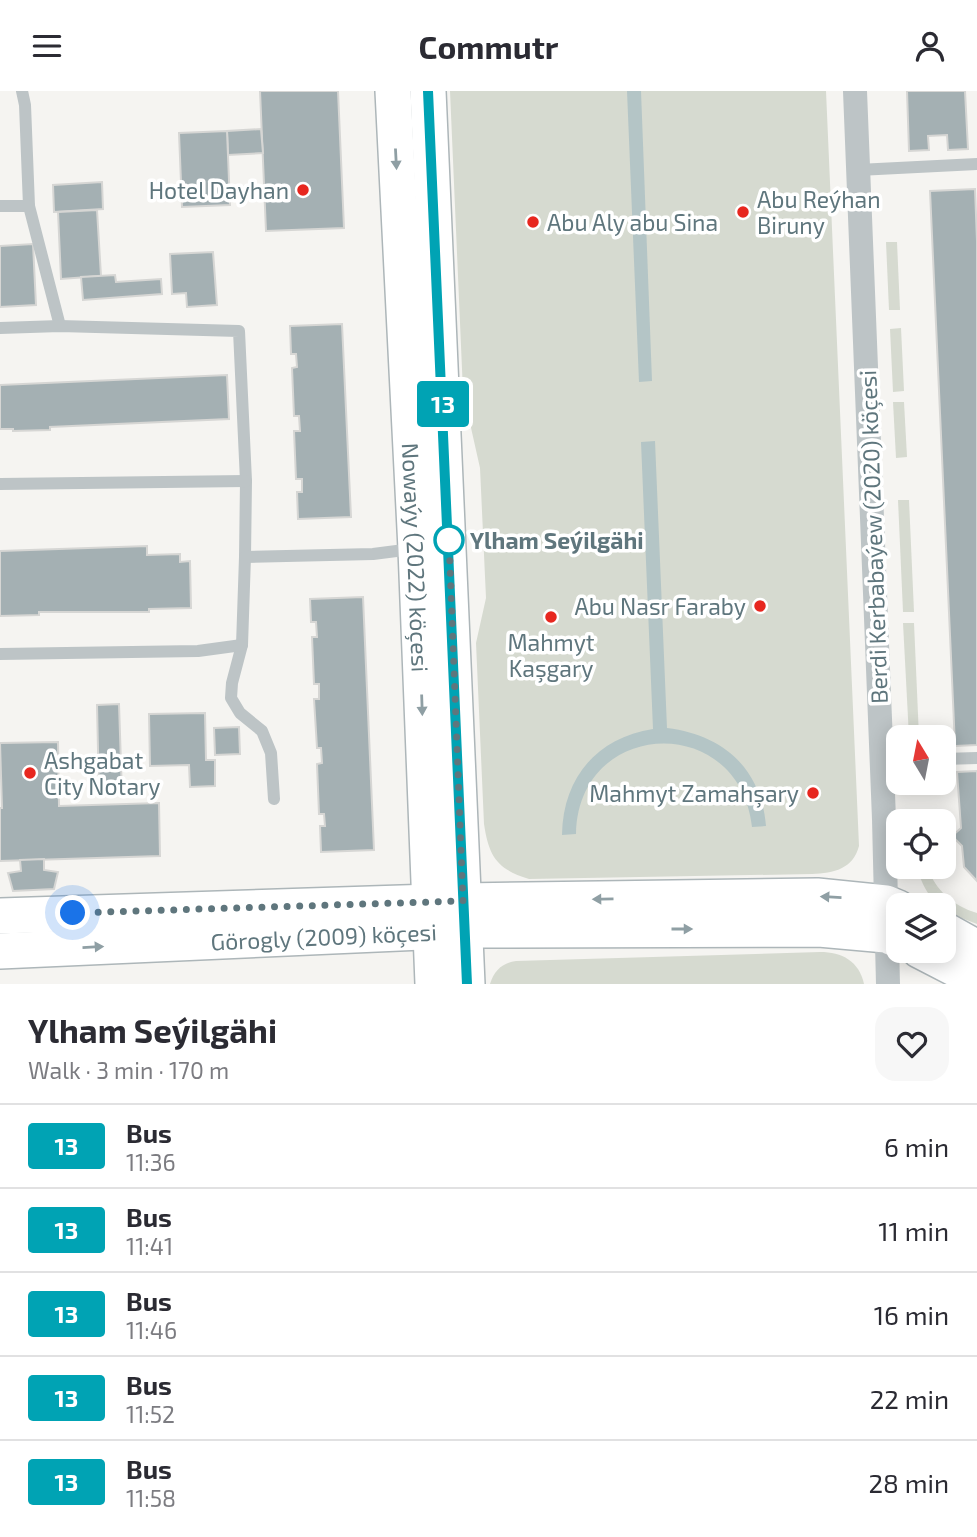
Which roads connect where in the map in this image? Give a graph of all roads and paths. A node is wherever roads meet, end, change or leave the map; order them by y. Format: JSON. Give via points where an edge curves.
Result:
{"nodes":[{"id":1,"x":22,"y":91,"type":"edge"},
{"id":2,"x":393,"y":91,"type":"edge"},
{"id":3,"x":428,"y":91,"type":"edge"},
{"id":4,"x":855,"y":91,"type":"edge"},
{"id":5,"x":977,"y":163,"type":"edge"},
{"id":6,"x":858,"y":170,"type":"junction"},
{"id":7,"x":0,"y":206,"type":"edge"},
{"id":8,"x":29,"y":206,"type":"junction"},
{"id":9,"x":60,"y":326,"type":"junction"},
{"id":10,"x":0,"y":328,"type":"edge"},
{"id":11,"x":246,"y":481,"type":"junction"},
{"id":12,"x":0,"y":484,"type":"edge"},
{"id":13,"x":416,"y":549,"type":"junction"},
{"id":14,"x":245,"y":557,"type":"junction"},
{"id":15,"x":242,"y":645,"type":"junction"},
{"id":16,"x":0,"y":655,"type":"edge"},
{"id":17,"x":888,"y":725,"type":"edge"},
{"id":18,"x":977,"y":758,"type":"edge"},
{"id":19,"x":956,"y":759,"type":"edge"},
{"id":20,"x":890,"y":795,"type":"edge"},
{"id":21,"x":274,"y":799,"type":"dead end"},
{"id":22,"x":892,"y":893,"type":"edge"},
{"id":23,"x":0,"y":916,"type":"edge"},
{"id":24,"x":465,"y":916,"type":"junction"},
{"id":25,"x":430,"y":917,"type":"junction"},
{"id":26,"x":886,"y":919,"type":"edge"},
{"id":27,"x":956,"y":936,"type":"edge"},
{"id":28,"x":977,"y":948,"type":"edge"},
{"id":29,"x":0,"y":951,"type":"edge"},
{"id":30,"x":889,"y":963,"type":"edge"},
{"id":31,"x":944,"y":963,"type":"edge"},
{"id":32,"x":977,"y":980,"type":"edge"},
{"id":33,"x":433,"y":984,"type":"edge"},
{"id":34,"x":467,"y":984,"type":"edge"},
{"id":35,"x":888,"y":984,"type":"edge"}],
"edges":[{"from":1,"to":8,"type":"lane"},
{"from":2,"to":13,"type":"main road","name":"Nowaýy (2022) köçesi","one_way":true},
{"from":3,"to":24,"type":"main road","name":"Nowaýy (2022) köçesi"},
{"from":4,"to":6,"type":"street","name":"Berdi Kerbabaýew (2020) köçesi"},
{"from":5,"to":6,"type":"lane"},
{"from":6,"to":17,"type":"street","name":"Berdi Kerbabaýew (2020) köçesi"},
{"from":7,"to":8,"type":"lane"},
{"from":8,"to":9,"type":"lane"},
{"from":9,"to":10,"type":"lane"},
{"from":9,"to":11,"type":"lane","via":[[239,331]]},
{"from":11,"to":12,"type":"lane"},
{"from":11,"to":14,"type":"lane"},
{"from":13,"to":14,"type":"lane"},
{"from":13,"to":25,"type":"main road","name":"Nowaýy (2022) köçesi","one_way":true},
{"from":14,"to":15,"type":"lane"},
{"from":15,"to":16,"type":"lane","via":[[198,651]]},
{"from":15,"to":21,"type":"lane","via":[[231,698],[240,713],[262,731],[271,753]]},
{"from":18,"to":19,"type":"lane"},
{"from":20,"to":22,"type":"street","name":"Berdi Kerbabaýew (2020) köçesi"},
{"from":23,"to":25,"type":"main road","name":"Görogly (2009) köçesi"},
{"from":24,"to":25,"type":"main road","name":"Görogly (2009) köçesi"},
{"from":24,"to":26,"type":"main road","name":"Görogly (2009) köçesi","via":[[817,897]]},
{"from":24,"to":34,"type":"main road","name":"Nowaýy (2022) köçesi"},
{"from":29,"to":25,"type":"main road","name":"Görogly (2009) köçesi","one_way":true},
{"from":25,"to":33,"type":"main road","name":"Nowaýy (2022) köçesi"},
{"from":27,"to":28,"type":"main road"},
{"from":30,"to":35,"type":"street","name":"Berdi Kerbabaýew (2020) köçesi"},
{"from":31,"to":32,"type":"main road"}]}
